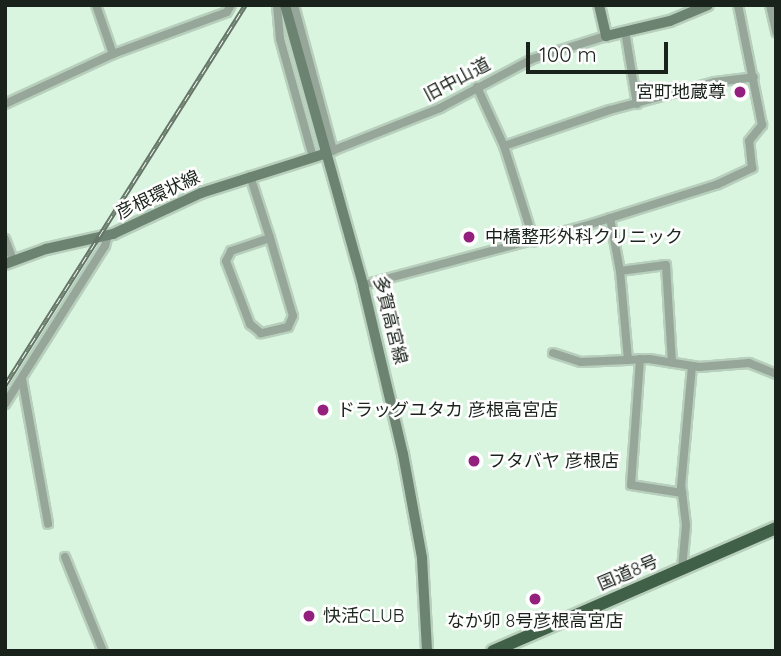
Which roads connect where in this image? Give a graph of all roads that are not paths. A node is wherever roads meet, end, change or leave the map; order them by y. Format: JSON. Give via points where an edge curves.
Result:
{"nodes":[{"id":1,"x":96,"y":5,"type":"edge"},
{"id":2,"x":230,"y":5,"type":"edge"},
{"id":3,"x":277,"y":5,"type":"edge"},
{"id":4,"x":285,"y":5,"type":"edge"},
{"id":5,"x":294,"y":5,"type":"edge"},
{"id":6,"x":599,"y":5,"type":"edge"},
{"id":7,"x":708,"y":5,"type":"edge"},
{"id":8,"x":738,"y":5,"type":"edge"},
{"id":9,"x":769,"y":5,"type":"edge"},
{"id":10,"x":625,"y":31,"type":"junction"},
{"id":11,"x":776,"y":32,"type":"edge"},
{"id":12,"x":606,"y":36,"type":"junction"},
{"id":13,"x":113,"y":54,"type":"junction"},
{"id":14,"x":754,"y":77,"type":"junction"},
{"id":15,"x":478,"y":87,"type":"junction"},
{"id":16,"x":5,"y":104,"type":"edge"},
{"id":17,"x":638,"y":104,"type":"junction"},
{"id":18,"x":503,"y":146,"type":"junction"},
{"id":19,"x":323,"y":154,"type":"junction"},
{"id":20,"x":250,"y":176,"type":"junction"},
{"id":21,"x":610,"y":218,"type":"junction"},
{"id":22,"x":108,"y":236,"type":"junction"},
{"id":23,"x":270,"y":238,"type":"junction"},
{"id":24,"x":5,"y":239,"type":"edge"},
{"id":25,"x":534,"y":240,"type":"junction"},
{"id":26,"x":9,"y":262,"type":"edge"},
{"id":27,"x":620,"y":271,"type":"junction"},
{"id":28,"x":363,"y":285,"type":"junction"},
{"id":29,"x":553,"y":354,"type":"dead end"},
{"id":30,"x":640,"y":359,"type":"junction"},
{"id":31,"x":628,"y":360,"type":"junction"},
{"id":32,"x":672,"y":363,"type":"junction"},
{"id":33,"x":692,"y":366,"type":"junction"},
{"id":34,"x":776,"y":374,"type":"edge"},
{"id":35,"x":22,"y":379,"type":"junction"},
{"id":36,"x":5,"y":404,"type":"edge"},
{"id":37,"x":682,"y":493,"type":"junction"},
{"id":38,"x":48,"y":524,"type":"dead end"},
{"id":39,"x":776,"y":528,"type":"edge"},
{"id":40,"x":65,"y":557,"type":"dead end"},
{"id":41,"x":682,"y":569,"type":"junction"},
{"id":42,"x":103,"y":651,"type":"edge"},
{"id":43,"x":427,"y":651,"type":"edge"},
{"id":44,"x":493,"y":651,"type":"edge"}],
"edges":[{"from":1,"to":13,"type":"street"},
{"from":2,"to":13,"type":"street","via":[[227,12]]},
{"from":3,"to":19,"type":"street","via":[[280,39]]},
{"from":4,"to":19,"type":"main road","name":"多賀高宮線"},
{"from":5,"to":19,"type":"street"},
{"from":6,"to":12,"type":"main road"},
{"from":7,"to":10,"type":"main road"},
{"from":8,"to":14,"type":"street"},
{"from":9,"to":11,"type":"street"},
{"from":10,"to":12,"type":"main road"},
{"from":10,"to":17,"type":"street"},
{"from":12,"to":15,"type":"street","name":"旧中山道","via":[[532,59]]},
{"from":13,"to":16,"type":"street"},
{"from":14,"to":17,"type":"street","via":[[715,82]]},
{"from":14,"to":21,"type":"street","via":[[762,125],[749,141],[752,168],[718,184]]},
{"from":15,"to":18,"type":"street"},
{"from":15,"to":19,"type":"street","name":"旧中山道","via":[[410,122]]},
{"from":17,"to":18,"type":"street"},
{"from":18,"to":25,"type":"street"},
{"from":19,"to":20,"type":"main road","name":"彦根環状線"},
{"from":19,"to":28,"type":"main road","name":"多賀高宮線"},
{"from":20,"to":22,"type":"main road","name":"彦根環状線"},
{"from":20,"to":23,"type":"street"},
{"from":21,"to":25,"type":"street"},
{"from":21,"to":27,"type":"street"},
{"from":22,"to":26,"type":"main road","name":"彦根環状線"},
{"from":22,"to":35,"type":"street"},
{"from":23,"to":23,"type":"street","via":[[293,316],[288,327],[261,333],[250,324],[226,261],[231,251]]},
{"from":24,"to":26,"type":"street"},
{"from":25,"to":28,"type":"street"},
{"from":27,"to":31,"type":"street"},
{"from":27,"to":32,"type":"street","via":[[666,265]]},
{"from":28,"to":43,"type":"main road","name":"多賀高宮線","via":[[422,558]]},
{"from":29,"to":31,"type":"street","via":[[581,362]]},
{"from":30,"to":31,"type":"street"},
{"from":30,"to":32,"type":"street"},
{"from":30,"to":37,"type":"street","via":[[631,485]]},
{"from":32,"to":33,"type":"street"},
{"from":33,"to":34,"type":"street","via":[[749,363]]},
{"from":33,"to":37,"type":"street"},
{"from":35,"to":36,"type":"street"},
{"from":35,"to":38,"type":"street"},
{"from":37,"to":41,"type":"street","via":[[686,525]]},
{"from":39,"to":41,"type":"highway","name":"国道8号"},
{"from":40,"to":42,"type":"street"},
{"from":41,"to":44,"type":"highway","name":"国道8号"}]}
